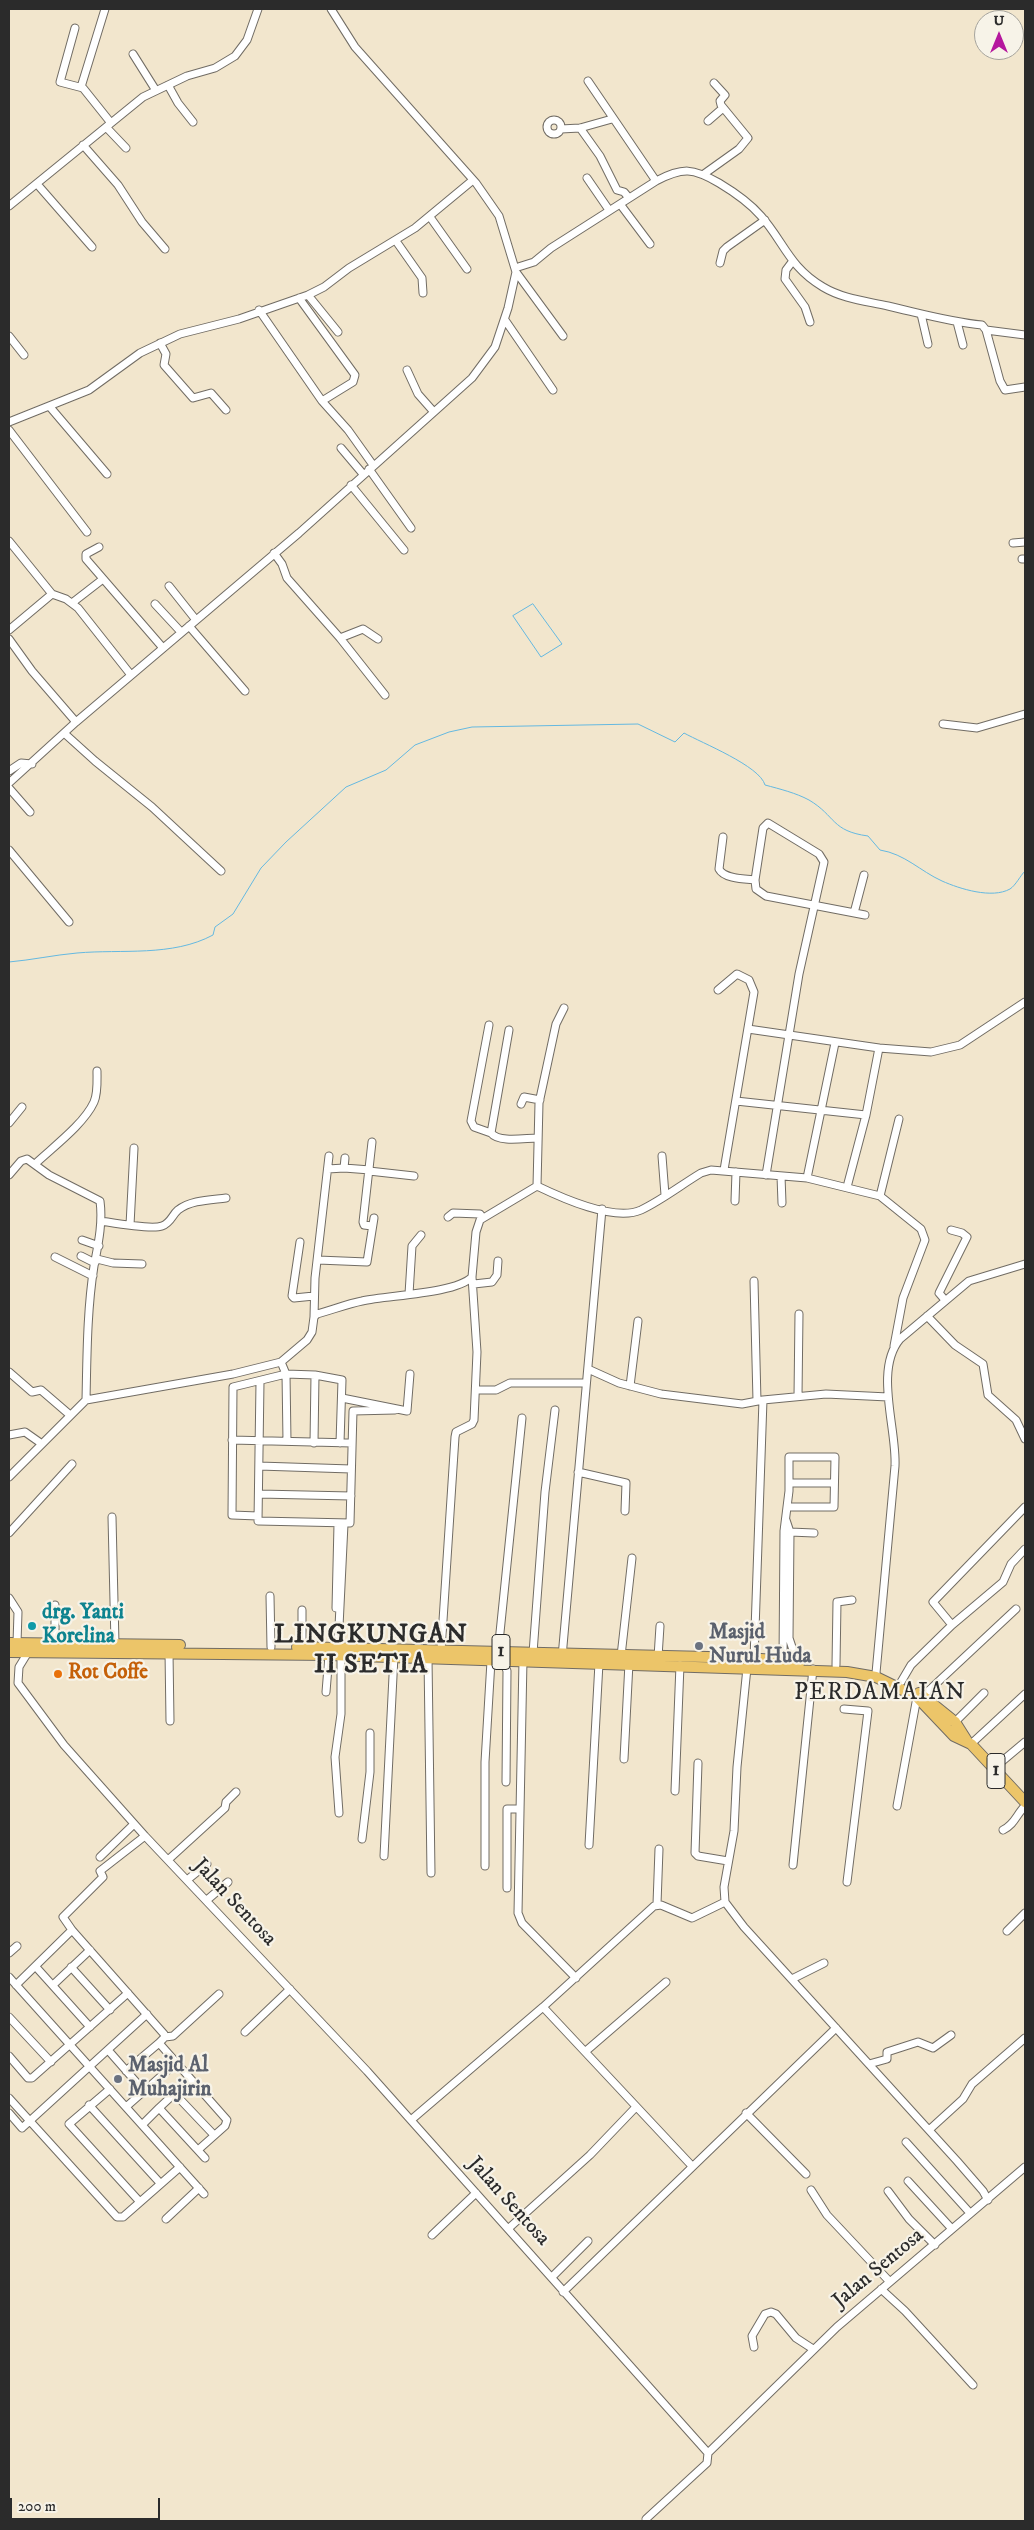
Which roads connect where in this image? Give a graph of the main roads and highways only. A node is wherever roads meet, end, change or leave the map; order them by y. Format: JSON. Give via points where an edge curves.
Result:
{"nodes":[{"id":1,"x":13,"y":1643,"type":"edge"},
{"id":2,"x":30,"y":1648,"type":"junction"},
{"id":3,"x":340,"y":1651,"type":"junction"},
{"id":4,"x":9,"y":1652,"type":"edge"},
{"id":5,"x":500,"y":1656,"type":"junction"},
{"id":6,"x":562,"y":1657,"type":"junction"},
{"id":7,"x":750,"y":1662,"type":"junction"},
{"id":8,"x":921,"y":1696,"type":"junction"},
{"id":9,"x":969,"y":1743,"type":"junction"},
{"id":10,"x":1025,"y":1802,"type":"edge"}],
"edges":[{"from":1,"to":2,"type":"highway","number":"1"},
{"from":2,"to":3,"type":"highway","number":"1","via":[[329,1654]]},
{"from":2,"to":3,"type":"highway","number":"1","via":[[55,1644],[115,1644],[302,1647]]},
{"from":2,"to":4,"type":"highway","number":"1"},
{"from":3,"to":5,"type":"highway","number":"1","via":[[441,1651]]},
{"from":3,"to":5,"type":"highway","number":"1","via":[[491,1661]]},
{"from":5,"to":6,"type":"highway","number":"1","via":[[533,1653]]},
{"from":5,"to":6,"type":"highway","number":"1","via":[[523,1660]]},
{"from":6,"to":7,"type":"highway","number":"1","via":[[621,1656]]},
{"from":6,"to":7,"type":"highway","number":"1","via":[[599,1663],[680,1665]]},
{"from":7,"to":8,"type":"highway","number":"1","via":[[876,1677]]},
{"from":7,"to":8,"type":"highway","number":"1","via":[[836,1664],[901,1682]]},
{"from":8,"to":9,"type":"highway","number":"1","via":[[955,1722]]},
{"from":8,"to":9,"type":"highway","number":"1","via":[[950,1732]]},
{"from":9,"to":10,"type":"highway","number":"1"}]}
